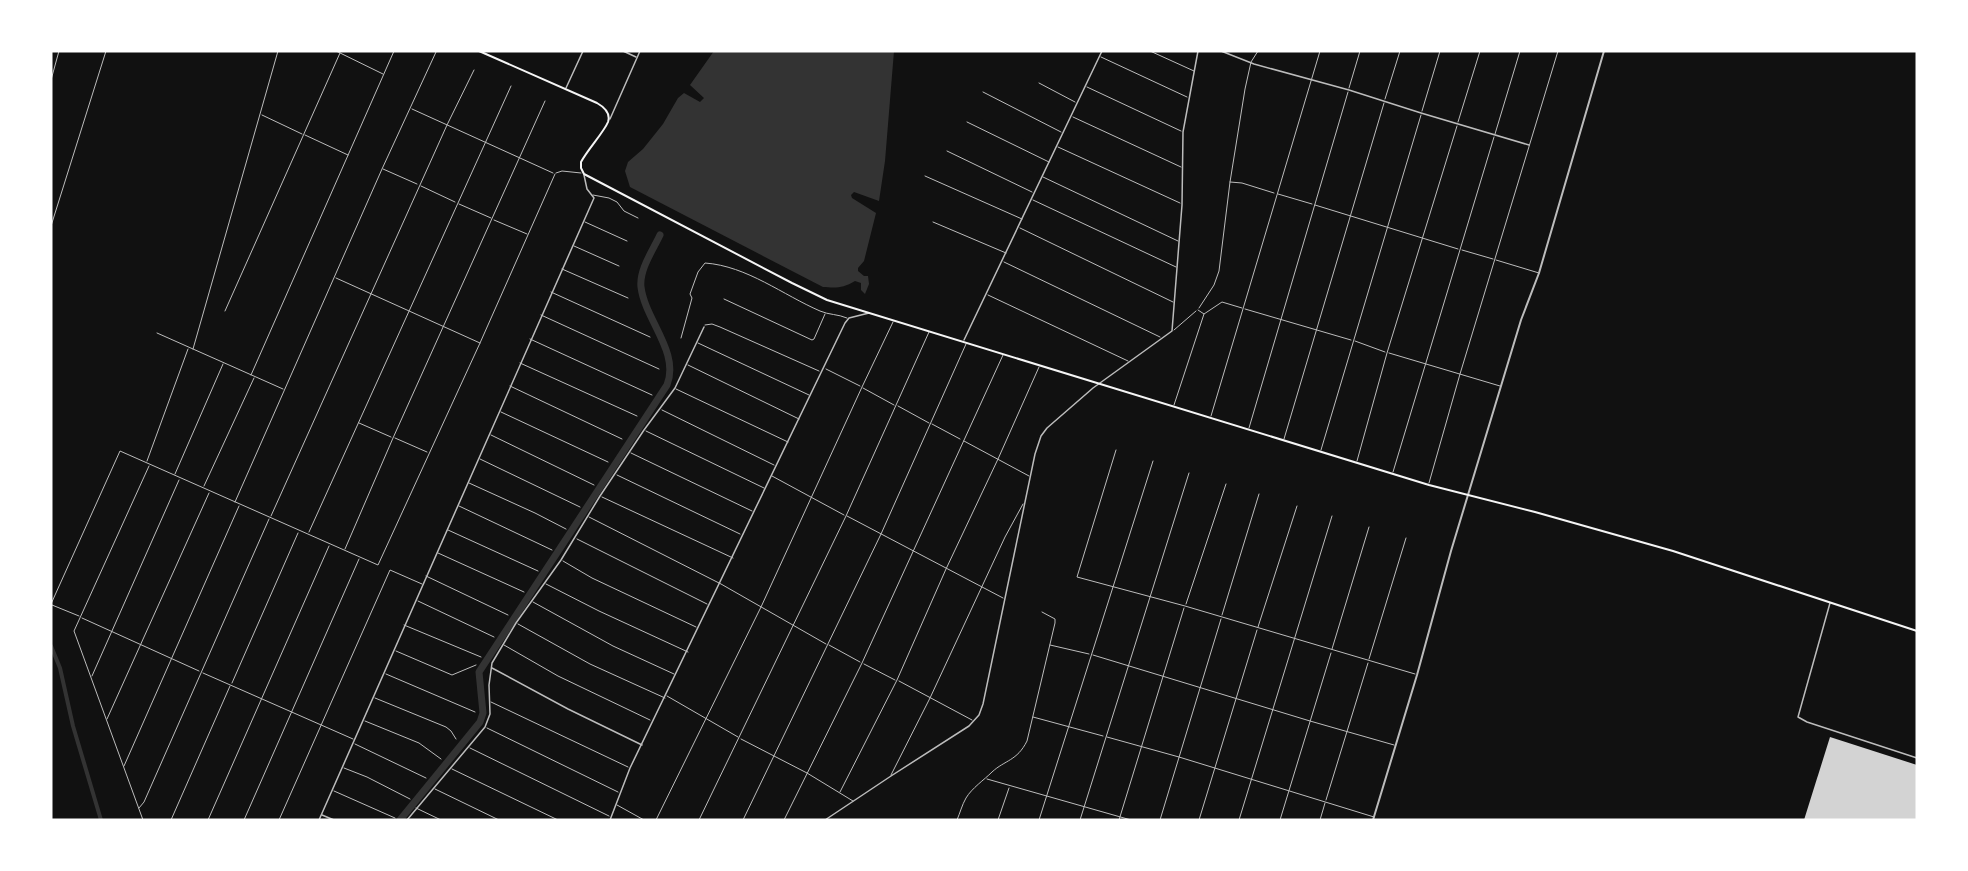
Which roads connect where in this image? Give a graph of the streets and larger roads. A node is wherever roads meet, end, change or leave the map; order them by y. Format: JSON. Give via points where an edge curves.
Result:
{"nodes":[{"id":1,"x":479,"y":51,"type":"edge"},
{"id":2,"x":583,"y":51,"type":"edge"},
{"id":3,"x":623,"y":51,"type":"edge"},
{"id":4,"x":640,"y":51,"type":"edge"},
{"id":5,"x":1102,"y":51,"type":"edge"},
{"id":6,"x":1198,"y":51,"type":"edge"},
{"id":7,"x":1221,"y":51,"type":"edge"},
{"id":8,"x":1604,"y":51,"type":"edge"},
{"id":9,"x":484,"y":52,"type":"edge"},
{"id":10,"x":637,"y":57,"type":"junction"},
{"id":11,"x":565,"y":89,"type":"junction"},
{"id":12,"x":608,"y":122,"type":"junction"},
{"id":13,"x":1529,"y":145,"type":"road end"},
{"id":14,"x":584,"y":174,"type":"junction"},
{"id":15,"x":870,"y":313,"type":"junction"},
{"id":16,"x":704,"y":327,"type":"road end"},
{"id":17,"x":965,"y":341,"type":"junction"},
{"id":18,"x":1098,"y":384,"type":"junction"},
{"id":19,"x":1469,"y":496,"type":"junction"},
{"id":20,"x":1830,"y":602,"type":"junction"},
{"id":21,"x":1917,"y":631,"type":"edge"},
{"id":22,"x":491,"y":667,"type":"junction"},
{"id":23,"x":642,"y":746,"type":"junction"},
{"id":24,"x":1917,"y":758,"type":"edge"},
{"id":25,"x":322,"y":815,"type":"junction"},
{"id":26,"x":1373,"y":818,"type":"edge"},
{"id":27,"x":610,"y":819,"type":"edge"},
{"id":28,"x":319,"y":820,"type":"edge"},
{"id":29,"x":334,"y":820,"type":"edge"},
{"id":30,"x":406,"y":820,"type":"edge"},
{"id":31,"x":825,"y":820,"type":"edge"}],
"edges":[{"from":1,"to":9,"type":"main road"},
{"from":2,"to":11,"type":"street"},
{"from":3,"to":10,"type":"street"},
{"from":4,"to":10,"type":"street"},
{"from":5,"to":17,"type":"street"},
{"from":6,"to":18,"type":"street","via":[[1184,132],[1172,331]]},
{"from":7,"to":13,"type":"street"},
{"from":8,"to":19,"type":"street"},
{"from":9,"to":11,"type":"main road"},
{"from":10,"to":12,"type":"street"},
{"from":11,"to":12,"type":"main road","via":[[602,105]]},
{"from":12,"to":14,"type":"main road","via":[[581,162]]},
{"from":14,"to":15,"type":"main road","via":[[817,296]]},
{"from":14,"to":25,"type":"street","via":[[594,198]]},
{"from":15,"to":17,"type":"main road"},
{"from":15,"to":23,"type":"street","via":[[849,318]]},
{"from":16,"to":22,"type":"street","via":[[675,388],[516,623]]},
{"from":17,"to":18,"type":"main road"},
{"from":18,"to":19,"type":"main road"},
{"from":18,"to":31,"type":"street","via":[[1041,436],[979,715],[969,726]]},
{"from":19,"to":20,"type":"main road","via":[[1673,551]]},
{"from":19,"to":26,"type":"street"},
{"from":20,"to":21,"type":"main road"},
{"from":20,"to":24,"type":"street","via":[[1798,717]]},
{"from":22,"to":23,"type":"street"},
{"from":22,"to":30,"type":"street","via":[[485,727]]},
{"from":23,"to":27,"type":"street"},
{"from":25,"to":28,"type":"street"},
{"from":25,"to":29,"type":"street"}]}
